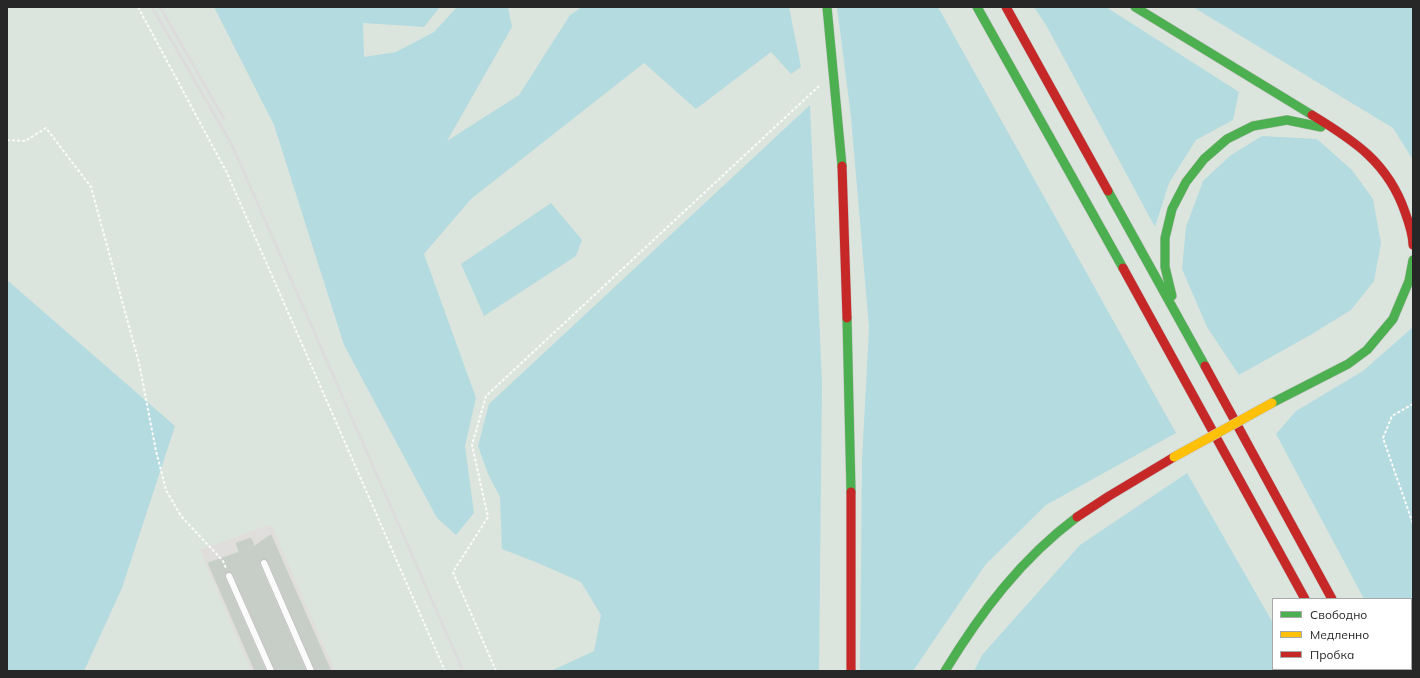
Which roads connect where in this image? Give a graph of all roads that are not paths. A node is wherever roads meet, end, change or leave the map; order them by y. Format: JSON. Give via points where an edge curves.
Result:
{"nodes":[{"id":1,"x":827,"y":7,"type":"edge"},
{"id":2,"x":978,"y":7,"type":"edge"},
{"id":3,"x":1006,"y":7,"type":"edge"},
{"id":4,"x":1135,"y":7,"type":"edge"},
{"id":5,"x":1343,"y":134,"type":"junction"},
{"id":6,"x":1413,"y":245,"type":"edge"},
{"id":7,"x":1413,"y":260,"type":"edge"},
{"id":8,"x":1187,"y":334,"type":"junction"},
{"id":9,"x":264,"y":563,"type":"dead end"},
{"id":10,"x":230,"y":576,"type":"road end"},
{"id":11,"x":1304,"y":598,"type":"edge"},
{"id":12,"x":1331,"y":598,"type":"edge"},
{"id":13,"x":271,"y":671,"type":"edge"},
{"id":14,"x":311,"y":671,"type":"edge"},
{"id":15,"x":850,"y":671,"type":"edge"},
{"id":16,"x":945,"y":671,"type":"edge"}],
"edges":[{"from":1,"to":15,"type":"main road","via":[[843,178],[851,457]]},
{"from":2,"to":11,"type":"main road"},
{"from":3,"to":8,"type":"main road"},
{"from":4,"to":5,"type":"main road"},
{"from":5,"to":6,"type":"main road","via":[[1359,145],[1389,177],[1404,207]]},
{"from":5,"to":8,"type":"main road","via":[[1294,120],[1261,124],[1222,142],[1193,172],[1179,193],[1170,214],[1163,257],[1163,268],[1170,292]]},
{"from":7,"to":16,"type":"main road","bridge":true,"via":[[1409,282],[1393,318],[1367,350],[1348,364],[1174,457],[1075,519],[1034,553],[1001,588]]},
{"from":8,"to":12,"type":"main road"},
{"from":9,"to":14,"type":"lane"},
{"from":10,"to":13,"type":"lane"}]}
